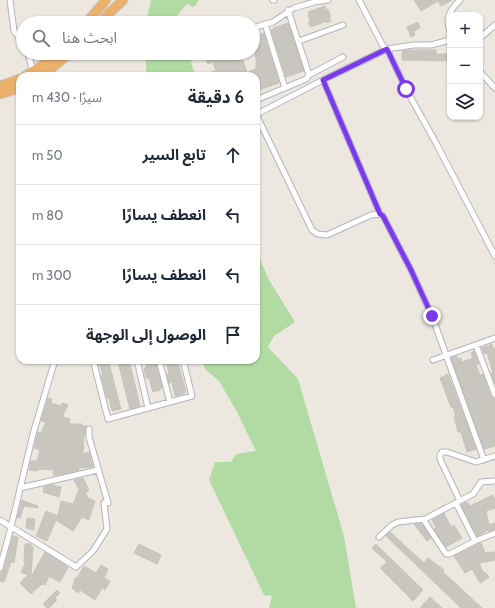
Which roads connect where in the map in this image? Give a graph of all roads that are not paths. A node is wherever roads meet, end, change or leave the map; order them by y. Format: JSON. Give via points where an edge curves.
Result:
{"nodes":[{"id":1,"x":10,"y":0,"type":"edge"},
{"id":2,"x":106,"y":0,"type":"edge"},
{"id":3,"x":123,"y":0,"type":"edge"},
{"id":4,"x":328,"y":0,"type":"edge"},
{"id":5,"x":359,"y":0,"type":"edge"},
{"id":6,"x":460,"y":0,"type":"edge"},
{"id":7,"x":288,"y":10,"type":"junction"},
{"id":8,"x":450,"y":12,"type":"edge"},
{"id":9,"x":92,"y":16,"type":"edge"},
{"id":10,"x":106,"y":16,"type":"edge"},
{"id":11,"x":265,"y":24,"type":"junction"},
{"id":12,"x":343,"y":25,"type":"dead end"},
{"id":13,"x":495,"y":25,"type":"edge"},
{"id":14,"x":260,"y":26,"type":"edge"},
{"id":15,"x":16,"y":35,"type":"edge"},
{"id":16,"x":483,"y":35,"type":"edge"},
{"id":17,"x":299,"y":41,"type":"junction"},
{"id":18,"x":447,"y":41,"type":"edge"},
{"id":19,"x":387,"y":49,"type":"junction"},
{"id":20,"x":343,"y":57,"type":"dead end"},
{"id":21,"x":30,"y":60,"type":"edge"},
{"id":22,"x":50,"y":60,"type":"edge"},
{"id":23,"x":58,"y":60,"type":"edge"},
{"id":24,"x":32,"y":72,"type":"edge"},
{"id":25,"x":36,"y":72,"type":"edge"},
{"id":26,"x":38,"y":72,"type":"edge"},
{"id":27,"x":309,"y":75,"type":"junction"},
{"id":28,"x":483,"y":75,"type":"edge"},
{"id":29,"x":323,"y":80,"type":"junction"},
{"id":30,"x":16,"y":82,"type":"edge"},
{"id":31,"x":285,"y":88,"type":"junction"},
{"id":32,"x":495,"y":88,"type":"edge"},
{"id":33,"x":16,"y":89,"type":"edge"},
{"id":34,"x":0,"y":92,"type":"edge"},
{"id":35,"x":260,"y":98,"type":"edge"},
{"id":36,"x":260,"y":112,"type":"edge"},
{"id":37,"x":260,"y":123,"type":"edge"},
{"id":38,"x":380,"y":214,"type":"junction"},
{"id":39,"x":495,"y":256,"type":"edge"},
{"id":40,"x":495,"y":338,"type":"edge"},
{"id":41,"x":476,"y":345,"type":"junction"},
{"id":42,"x":446,"y":356,"type":"junction"},
{"id":43,"x":433,"y":360,"type":"dead end"},
{"id":44,"x":54,"y":364,"type":"edge"},
{"id":45,"x":94,"y":364,"type":"edge"},
{"id":46,"x":137,"y":364,"type":"edge"},
{"id":47,"x":160,"y":364,"type":"edge"},
{"id":48,"x":184,"y":364,"type":"edge"},
{"id":49,"x":495,"y":395,"type":"edge"},
{"id":50,"x":170,"y":402,"type":"junction"},
{"id":51,"x":148,"y":408,"type":"junction"},
{"id":52,"x":89,"y":429,"type":"dead end"},
{"id":53,"x":495,"y":456,"type":"edge"},
{"id":54,"x":484,"y":460,"type":"junction"},
{"id":55,"x":98,"y":470,"type":"junction"},
{"id":56,"x":495,"y":481,"type":"edge"},
{"id":57,"x":20,"y":488,"type":"junction"},
{"id":58,"x":458,"y":502,"type":"junction"},
{"id":59,"x":425,"y":519,"type":"junction"},
{"id":60,"x":0,"y":520,"type":"edge"},
{"id":61,"x":11,"y":527,"type":"junction"},
{"id":62,"x":495,"y":532,"type":"edge"},
{"id":63,"x":379,"y":537,"type":"dead end"},
{"id":64,"x":475,"y":541,"type":"junction"},
{"id":65,"x":0,"y":568,"type":"edge"}],
"edges":[{"from":1,"to":15,"type":"street","via":[[12,27]]},
{"from":2,"to":9,"type":"highway"},
{"from":3,"to":10,"type":"highway"},
{"from":4,"to":7,"type":"street"},
{"from":5,"to":19,"type":"street"},
{"from":6,"to":8,"type":"street"},
{"from":7,"to":11,"type":"street","via":[[273,22]]},
{"from":7,"to":17,"type":"street"},
{"from":11,"to":14,"type":"street"},
{"from":11,"to":31,"type":"street"},
{"from":12,"to":17,"type":"street"},
{"from":13,"to":16,"type":"street"},
{"from":17,"to":27,"type":"street"},
{"from":18,"to":19,"type":"street","via":[[431,46],[413,45]]},
{"from":19,"to":29,"type":"street"},
{"from":19,"to":39,"type":"street"},
{"from":20,"to":27,"type":"street"},
{"from":21,"to":24,"type":"street"},
{"from":22,"to":25,"type":"highway"},
{"from":23,"to":26,"type":"highway"},
{"from":27,"to":31,"type":"street"},
{"from":28,"to":32,"type":"street"},
{"from":29,"to":36,"type":"street"},
{"from":29,"to":38,"type":"street"},
{"from":30,"to":34,"type":"highway"},
{"from":31,"to":35,"type":"street"},
{"from":33,"to":34,"type":"highway"},
{"from":37,"to":38,"type":"street","via":[[312,230],[326,235],[371,215]]},
{"from":38,"to":42,"type":"street","via":[[411,270],[432,316]]},
{"from":40,"to":41,"type":"street"},
{"from":41,"to":42,"type":"street"},
{"from":41,"to":49,"type":"street"},
{"from":42,"to":43,"type":"street"},
{"from":42,"to":54,"type":"street"},
{"from":44,"to":57,"type":"street"},
{"from":45,"to":51,"type":"street","via":[[108,419]]},
{"from":46,"to":51,"type":"street"},
{"from":47,"to":50,"type":"street"},
{"from":48,"to":50,"type":"street","via":[[192,396]]},
{"from":50,"to":51,"type":"street"},
{"from":52,"to":55,"type":"street"},
{"from":53,"to":54,"type":"street"},
{"from":54,"to":58,"type":"street","via":[[476,462],[447,452],[440,455]]},
{"from":55,"to":57,"type":"street"},
{"from":55,"to":61,"type":"street","via":[[108,503],[104,504],[107,529],[92,552],[76,566]]},
{"from":56,"to":58,"type":"street","via":[[481,482],[473,494]]},
{"from":57,"to":61,"type":"street"},
{"from":58,"to":59,"type":"street"},
{"from":58,"to":64,"type":"street"},
{"from":59,"to":63,"type":"street","via":[[398,522]]},
{"from":59,"to":64,"type":"street","via":[[446,554]]},
{"from":60,"to":61,"type":"street"},
{"from":61,"to":65,"type":"street"},
{"from":62,"to":64,"type":"street"}]}
